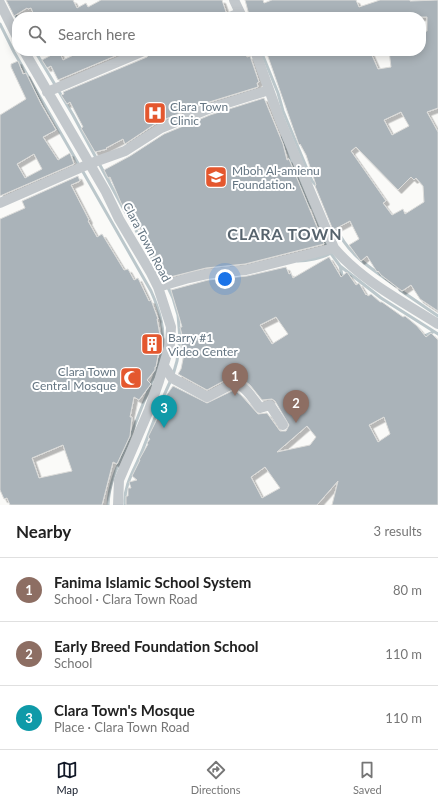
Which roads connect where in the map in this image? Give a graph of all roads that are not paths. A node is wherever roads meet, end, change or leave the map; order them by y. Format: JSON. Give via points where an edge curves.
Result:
{"nodes":[{"id":1,"x":234,"y":0,"type":"edge"},
{"id":2,"x":0,"y":3,"type":"edge"},
{"id":3,"x":236,"y":12,"type":"edge"},
{"id":4,"x":12,"y":27,"type":"edge"},
{"id":5,"x":27,"y":56,"type":"edge"},
{"id":6,"x":132,"y":56,"type":"edge"},
{"id":7,"x":257,"y":56,"type":"edge"},
{"id":8,"x":269,"y":90,"type":"junction"},
{"id":9,"x":49,"y":92,"type":"junction"},
{"id":10,"x":89,"y":164,"type":"junction"},
{"id":11,"x":0,"y":203,"type":"edge"},
{"id":12,"x":334,"y":248,"type":"junction"},
{"id":13,"x":158,"y":287,"type":"junction"},
{"id":14,"x":438,"y":324,"type":"edge"},
{"id":15,"x":164,"y":366,"type":"junction"},
{"id":16,"x":283,"y":425,"type":"dead end"},
{"id":17,"x":118,"y":505,"type":"edge"}],
"edges":[{"from":1,"to":3,"type":"street"},
{"from":2,"to":4,"type":"street"},
{"from":5,"to":9,"type":"street","name":"Clara Town Road"},
{"from":6,"to":9,"type":"street"},
{"from":7,"to":8,"type":"street"},
{"from":8,"to":10,"type":"street","via":[[208,109],[161,128],[125,151]]},
{"from":8,"to":12,"type":"street"},
{"from":9,"to":10,"type":"street","name":"Clara Town Road"},
{"from":10,"to":11,"type":"street"},
{"from":10,"to":13,"type":"street","name":"Clara Town Road"},
{"from":12,"to":13,"type":"street","via":[[246,270],[213,273]]},
{"from":12,"to":14,"type":"street","via":[[374,284]]},
{"from":13,"to":15,"type":"street","name":"Clara Town Road","via":[[171,327],[170,344]]},
{"from":15,"to":16,"type":"street","via":[[172,378],[207,396],[234,383],[238,384],[260,408],[270,405]]},
{"from":15,"to":17,"type":"street","name":"Clara Town Road","via":[[149,410],[119,480]]}]}
